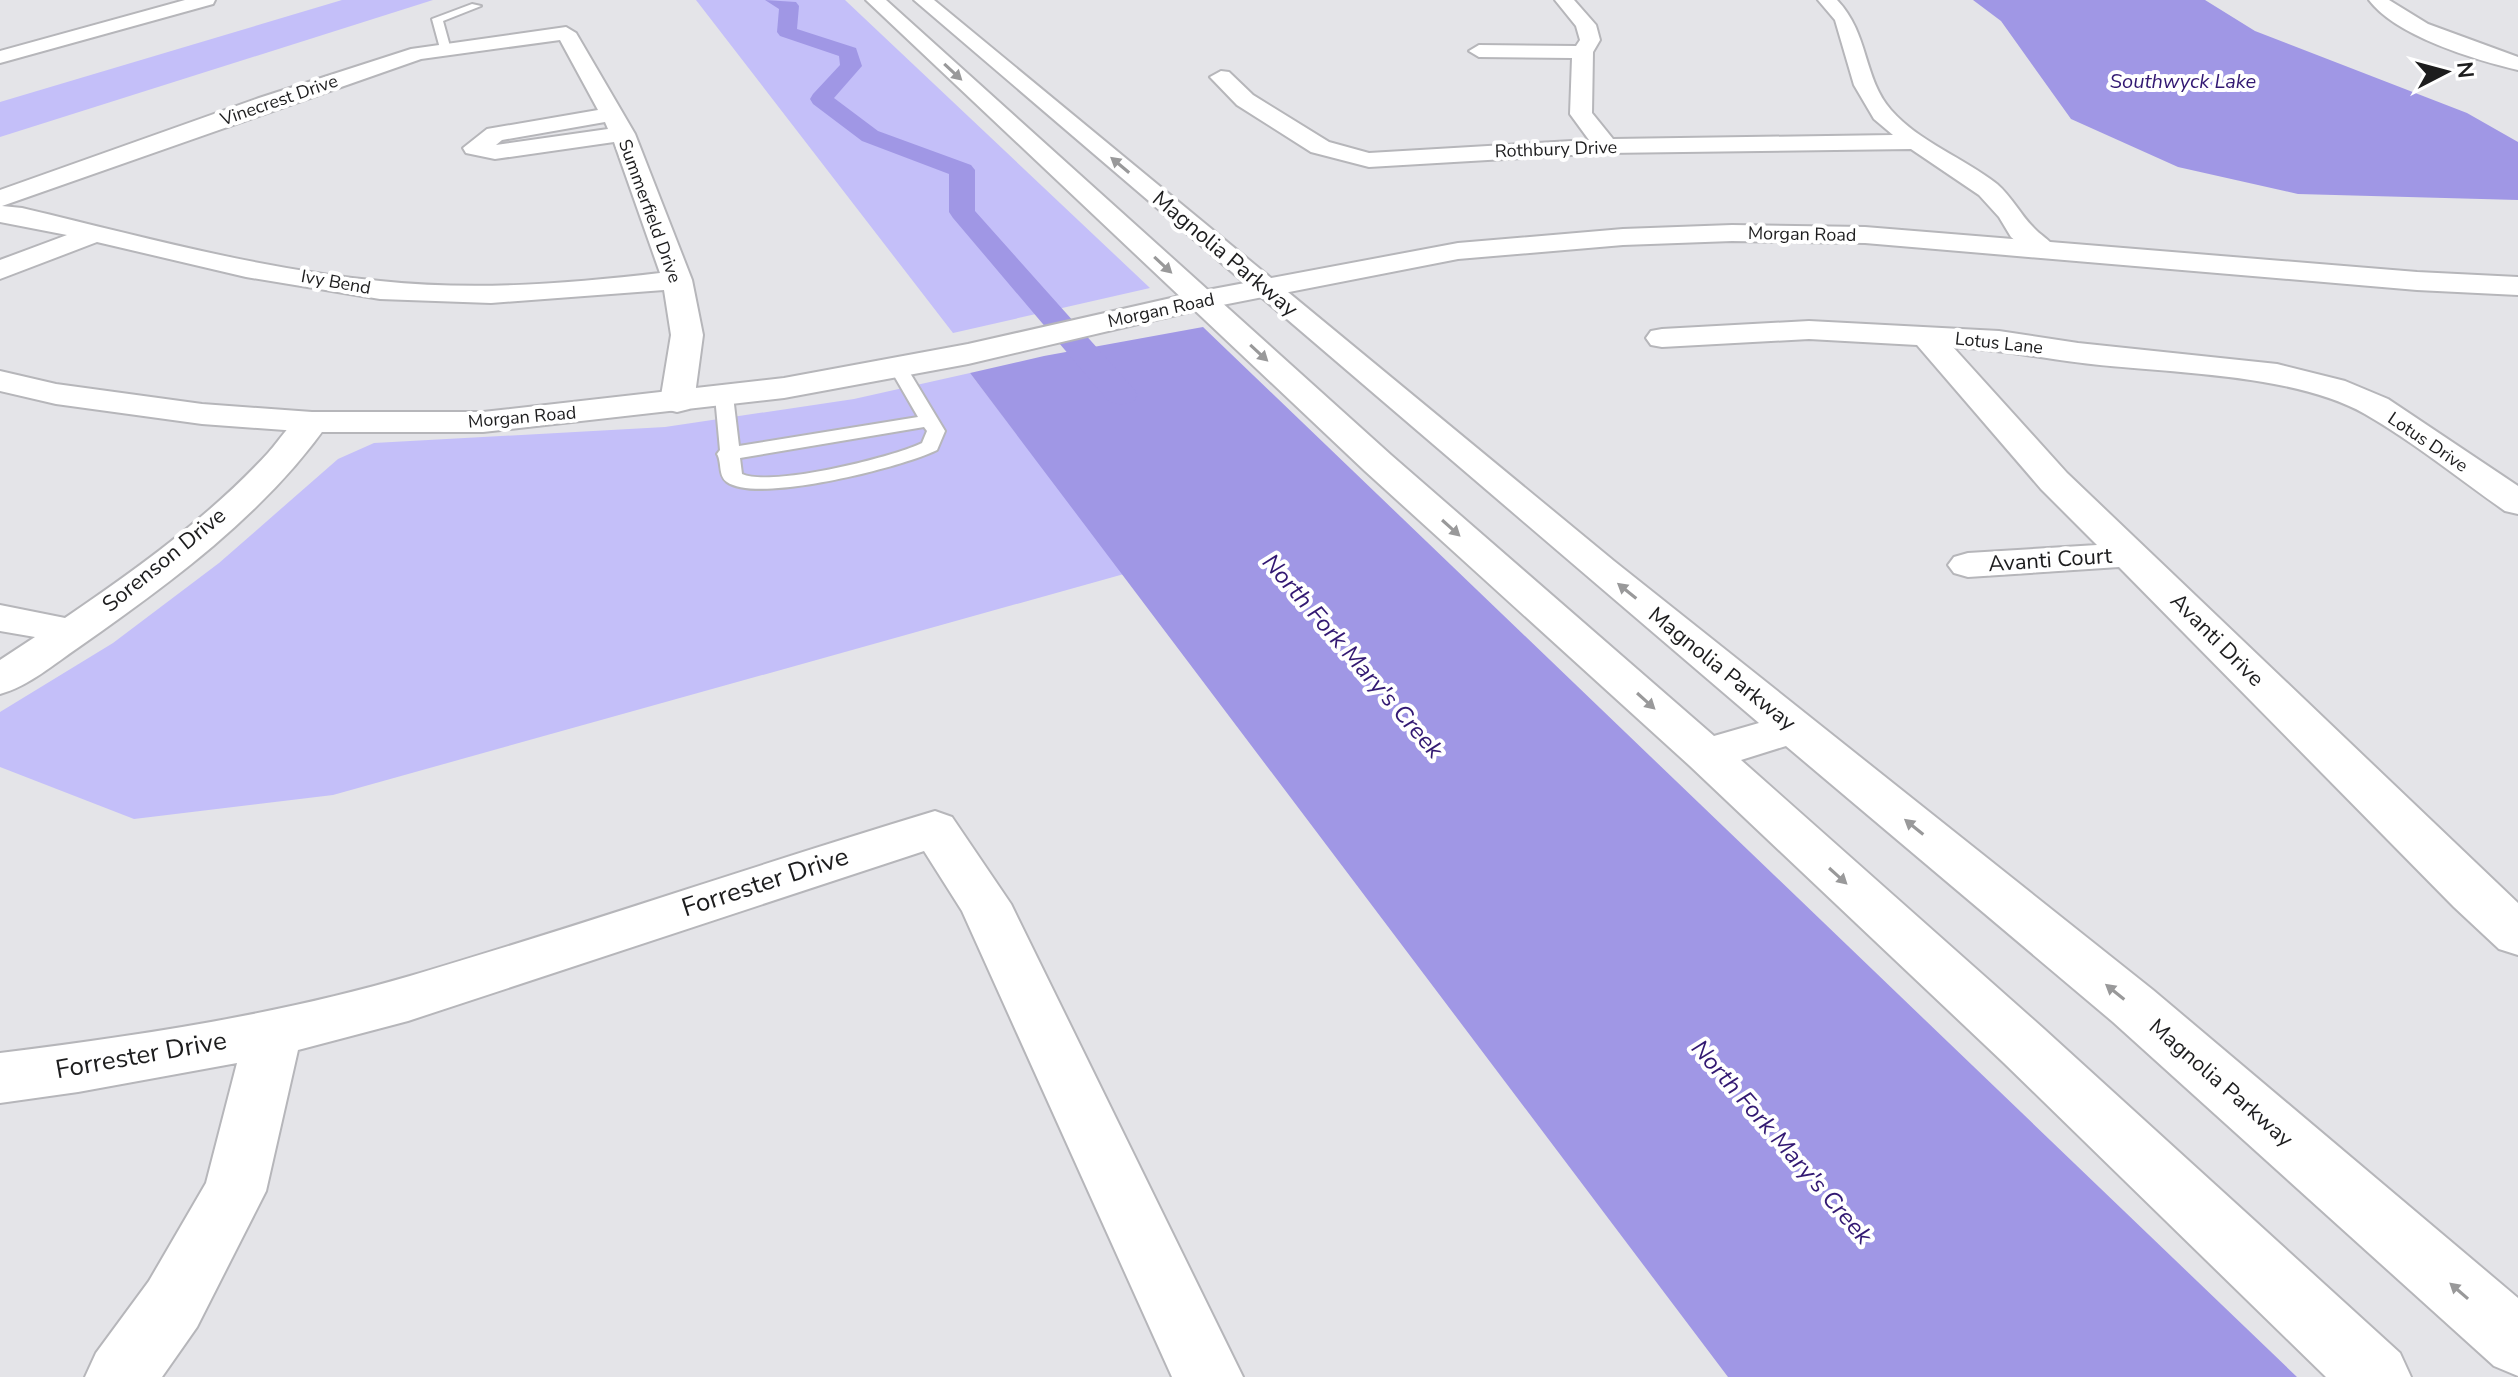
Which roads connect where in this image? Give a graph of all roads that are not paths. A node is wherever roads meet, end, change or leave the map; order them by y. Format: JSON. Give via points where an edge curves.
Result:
{"nodes":[{"id":1,"x":206,"y":0,"type":"edge"},
{"id":2,"x":875,"y":0,"type":"edge"},
{"id":3,"x":923,"y":0,"type":"edge"},
{"id":4,"x":1564,"y":0,"type":"edge"},
{"id":5,"x":1827,"y":0,"type":"edge"},
{"id":6,"x":2378,"y":0,"type":"edge"},
{"id":7,"x":476,"y":6,"type":"dead end"},
{"id":8,"x":566,"y":33,"type":"joint"},
{"id":9,"x":967,"y":37,"type":"junction"},
{"id":10,"x":922,"y":44,"type":"junction"},
{"id":11,"x":445,"y":50,"type":"junction"},
{"id":12,"x":1479,"y":51,"type":"dead end"},
{"id":13,"x":1583,"y":52,"type":"junction"},
{"id":14,"x":4,"y":54,"type":"edge"},
{"id":15,"x":2516,"y":63,"type":"edge"},
{"id":16,"x":1221,"y":77,"type":"dead end"},
{"id":17,"x":1083,"y":135,"type":"junction"},
{"id":18,"x":1916,"y":142,"type":"junction"},
{"id":19,"x":1032,"y":145,"type":"junction"},
{"id":20,"x":1606,"y":146,"type":"junction"},
{"id":21,"x":0,"y":199,"type":"edge"},
{"id":22,"x":0,"y":214,"type":"edge"},
{"id":23,"x":97,"y":233,"type":"junction"},
{"id":24,"x":2041,"y":248,"type":"junction"},
{"id":25,"x":0,"y":270,"type":"edge"},
{"id":26,"x":677,"y":280,"type":"junction"},
{"id":27,"x":2518,"y":286,"type":"edge"},
{"id":28,"x":1265,"y":288,"type":"junction"},
{"id":29,"x":1202,"y":300,"type":"junction"},
{"id":30,"x":1926,"y":336,"type":"junction"},
{"id":31,"x":1662,"y":338,"type":"dead end"},
{"id":32,"x":898,"y":367,"type":"junction"},
{"id":33,"x":0,"y":381,"type":"edge"},
{"id":34,"x":2333,"y":388,"type":"joint"},
{"id":35,"x":724,"y":396,"type":"junction"},
{"id":36,"x":677,"y":402,"type":"junction"},
{"id":37,"x":932,"y":420,"type":"junction"},
{"id":38,"x":312,"y":422,"type":"junction"},
{"id":39,"x":727,"y":454,"type":"junction"},
{"id":40,"x":2518,"y":503,"type":"edge"},
{"id":41,"x":2131,"y":555,"type":"junction"},
{"id":42,"x":1968,"y":565,"type":"dead end"},
{"id":43,"x":0,"y":618,"type":"edge"},
{"id":44,"x":74,"y":632,"type":"junction"},
{"id":45,"x":0,"y":680,"type":"edge"},
{"id":46,"x":1793,"y":728,"type":"junction"},
{"id":47,"x":1706,"y":755,"type":"junction"},
{"id":48,"x":2518,"y":934,"type":"edge"},
{"id":49,"x":273,"y":1033,"type":"junction"},
{"id":50,"x":0,"y":1078,"type":"edge"},
{"id":51,"x":2518,"y":1342,"type":"edge"},
{"id":52,"x":120,"y":1377,"type":"edge"},
{"id":53,"x":1208,"y":1377,"type":"edge"},
{"id":54,"x":2376,"y":1377,"type":"edge"}],
"edges":[{"from":1,"to":14,"type":"street"},
{"from":2,"to":10,"type":"street","name":"Magnolia Parkway"},
{"from":3,"to":9,"type":"street","name":"Magnolia Parkway"},
{"from":4,"to":13,"type":"street","via":[[1586,25],[1590,40]]},
{"from":5,"to":18,"type":"street","via":[[1844,18],[1865,85],[1882,114]]},
{"from":6,"to":15,"type":"street","via":[[2413,25]]},
{"from":7,"to":11,"type":"lane","via":[[437,19]]},
{"from":8,"to":11,"type":"street","name":"Vinecrest Drive"},
{"from":8,"to":26,"type":"street","name":"Summerfield Drive","via":[[618,124]]},
{"from":9,"to":10,"type":"street"},
{"from":9,"to":17,"type":"street","name":"Magnolia Parkway"},
{"from":10,"to":19,"type":"street","name":"Magnolia Parkway","one_way":true},
{"from":11,"to":21,"type":"street","name":"Vinecrest Drive","via":[[418,53],[267,103]]},
{"from":12,"to":13,"type":"street"},
{"from":13,"to":20,"type":"street","via":[[1581,114]]},
{"from":16,"to":20,"type":"street","name":"Rothbury Drive","via":[[1245,100],[1320,147],[1369,160]]},
{"from":17,"to":19,"type":"street"},
{"from":28,"to":17,"type":"street","name":"Magnolia Parkway","one_way":true},
{"from":18,"to":20,"type":"street","name":"Rothbury Drive"},
{"from":18,"to":24,"type":"street","via":[[1988,190]]},
{"from":19,"to":29,"type":"street","name":"Magnolia Parkway","one_way":true},
{"from":22,"to":23,"type":"street","name":"Ivy Bend"},
{"from":23,"to":25,"type":"street"},
{"from":23,"to":26,"type":"street","name":"Ivy Bend","via":[[379,290],[491,295]]},
{"from":24,"to":27,"type":"street","name":"Morgan Road"},
{"from":24,"to":28,"type":"street","name":"Morgan Road","via":[[1865,235],[1623,237],[1458,251]]},
{"from":26,"to":36,"type":"street","name":"Summerfield Drive","via":[[687,335]]},
{"from":28,"to":29,"type":"street","name":"Morgan Road"},
{"from":46,"to":28,"type":"street","name":"Magnolia Parkway","one_way":true},
{"from":29,"to":32,"type":"street","name":"Morgan Road"},
{"from":29,"to":47,"type":"street","name":"Magnolia Parkway","one_way":true},
{"from":30,"to":31,"type":"street","name":"Lotus Lane","via":[[1809,330]]},
{"from":30,"to":34,"type":"street","name":"Lotus Lane","via":[[2277,374]]},
{"from":30,"to":41,"type":"street","name":"Avanti Drive","via":[[2054,481]]},
{"from":32,"to":35,"type":"street","name":"Morgan Road"},
{"from":32,"to":37,"type":"lane"},
{"from":33,"to":38,"type":"street","name":"Morgan Road","via":[[150,409]]},
{"from":34,"to":40,"type":"street","name":"Lotus Drive","via":[[2376,406]]},
{"from":35,"to":36,"type":"street","name":"Morgan Road"},
{"from":35,"to":39,"type":"lane"},
{"from":36,"to":38,"type":"street","name":"Morgan Road","via":[[483,422]]},
{"from":37,"to":39,"type":"lane"},
{"from":37,"to":39,"type":"lane","via":[[936,439],[922,452],[793,479],[746,483],[732,477]]},
{"from":38,"to":44,"type":"street","name":"Sorenson Drive","via":[[294,447],[186,547]]},
{"from":41,"to":42,"type":"street","name":"Avanti Court"},
{"from":41,"to":48,"type":"street","name":"Avanti Drive"},
{"from":43,"to":44,"type":"street"},
{"from":44,"to":45,"type":"street","name":"Sorenson Drive"},
{"from":46,"to":47,"type":"street"},
{"from":51,"to":46,"type":"street","name":"Magnolia Parkway","one_way":true,"via":[[2133,1006]]},
{"from":47,"to":54,"type":"street","name":"Magnolia Parkway","one_way":true},
{"from":49,"to":50,"type":"street","name":"Forrester Drive"},
{"from":49,"to":52,"type":"street","via":[[235,1191],[173,1304]]},
{"from":49,"to":53,"type":"street","name":"Forrester Drive","via":[[408,999],[935,829],[985,904]]}]}
